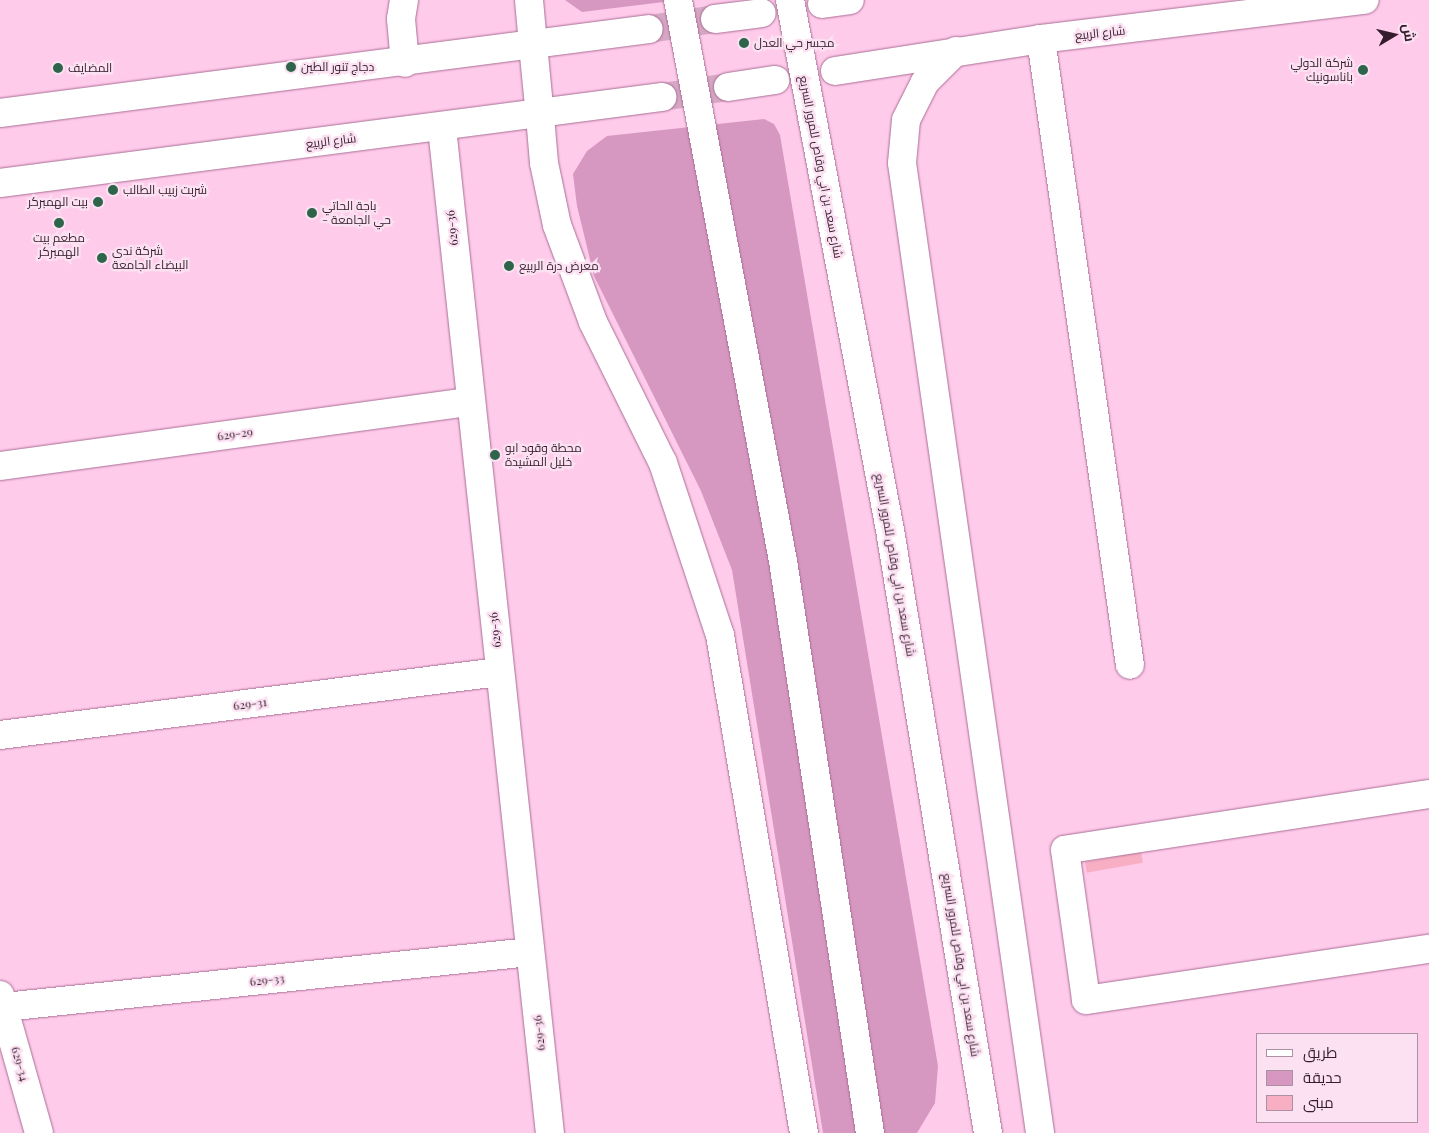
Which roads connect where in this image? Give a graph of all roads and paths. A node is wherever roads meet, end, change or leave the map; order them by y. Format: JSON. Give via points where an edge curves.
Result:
{"nodes":[{"id":1,"x":404,"y":0,"type":"edge"},
{"id":2,"x":529,"y":0,"type":"edge"},
{"id":3,"x":678,"y":0,"type":"edge"},
{"id":4,"x":790,"y":0,"type":"edge"},
{"id":5,"x":850,"y":0,"type":"edge"},
{"id":6,"x":1365,"y":0,"type":"edge"},
{"id":7,"x":822,"y":4,"type":"dead end"},
{"id":8,"x":1215,"y":10,"type":"edge"},
{"id":9,"x":762,"y":13,"type":"dead end"},
{"id":10,"x":715,"y":19,"type":"tunnel mouth"},
{"id":11,"x":649,"y":29,"type":"tunnel mouth"},
{"id":12,"x":1040,"y":40,"type":"junction"},
{"id":13,"x":533,"y":45,"type":"junction"},
{"id":14,"x":956,"y":51,"type":"junction"},
{"id":15,"x":405,"y":63,"type":"junction"},
{"id":16,"x":835,"y":71,"type":"dead end"},
{"id":17,"x":775,"y":80,"type":"dead end"},
{"id":18,"x":728,"y":87,"type":"tunnel mouth"},
{"id":19,"x":662,"y":97,"type":"tunnel mouth"},
{"id":20,"x":0,"y":113,"type":"edge"},
{"id":21,"x":540,"y":116,"type":"junction"},
{"id":22,"x":442,"y":128,"type":"junction"},
{"id":23,"x":0,"y":183,"type":"edge"},
{"id":24,"x":470,"y":402,"type":"junction"},
{"id":25,"x":0,"y":466,"type":"edge"},
{"id":26,"x":1130,"y":665,"type":"dead end"},
{"id":27,"x":499,"y":672,"type":"junction"},
{"id":28,"x":0,"y":735,"type":"edge"},
{"id":29,"x":1429,"y":794,"type":"edge"},
{"id":30,"x":1429,"y":949,"type":"edge"},
{"id":31,"x":530,"y":952,"type":"junction"},
{"id":32,"x":2,"y":1001,"type":"edge"},
{"id":33,"x":39,"y":1133,"type":"edge"},
{"id":34,"x":550,"y":1133,"type":"edge"},
{"id":35,"x":804,"y":1133,"type":"edge"},
{"id":36,"x":870,"y":1133,"type":"edge"},
{"id":37,"x":988,"y":1133,"type":"edge"},
{"id":38,"x":1040,"y":1133,"type":"edge"}],
"edges":[{"from":1,"to":15,"type":"main road","via":[[401,19]]},
{"from":2,"to":13,"type":"main road"},
{"from":3,"to":36,"type":"main road","bridge":true,"via":[[783,561]]},
{"from":4,"to":37,"type":"main road","name":"شارع سعد بن ابي وقاص للمرور السريع","bridge":true,"via":[[890,530]]},
{"from":5,"to":7,"type":"main road"},
{"from":6,"to":8,"type":"main road","name":"شارع الربيع"},
{"from":8,"to":12,"type":"main road","name":"شارع الربيع"},
{"from":9,"to":10,"type":"main road"},
{"from":11,"to":13,"type":"main road"},
{"from":12,"to":14,"type":"main road","name":"شارع الربيع"},
{"from":12,"to":26,"type":"main road"},
{"from":13,"to":15,"type":"main road"},
{"from":13,"to":21,"type":"main road"},
{"from":14,"to":16,"type":"main road","name":"شارع الربيع"},
{"from":14,"to":38,"type":"main road","via":[[925,82],[906,120],[902,163]]},
{"from":15,"to":20,"type":"main road"},
{"from":17,"to":18,"type":"main road"},
{"from":19,"to":21,"type":"main road","name":"شارع الربيع"},
{"from":21,"to":22,"type":"main road","name":"شارع الربيع"},
{"from":21,"to":35,"type":"main road","via":[[544,164],[557,225],[593,322],[663,463],[720,635]]},
{"from":22,"to":23,"type":"main road","name":"شارع الربيع"},
{"from":22,"to":24,"type":"main road","name":"629-36"},
{"from":24,"to":25,"type":"main road","name":"629-29"},
{"from":24,"to":27,"type":"main road","name":"629-36"},
{"from":27,"to":28,"type":"main road","name":"629-31"},
{"from":27,"to":31,"type":"main road","name":"629-36"},
{"from":29,"to":30,"type":"main road","via":[[1065,850],[1086,1000]]},
{"from":31,"to":32,"type":"main road","name":"629-33"},
{"from":31,"to":34,"type":"main road","name":"629-36"},
{"from":32,"to":33,"type":"main road","name":"629-34"}]}
